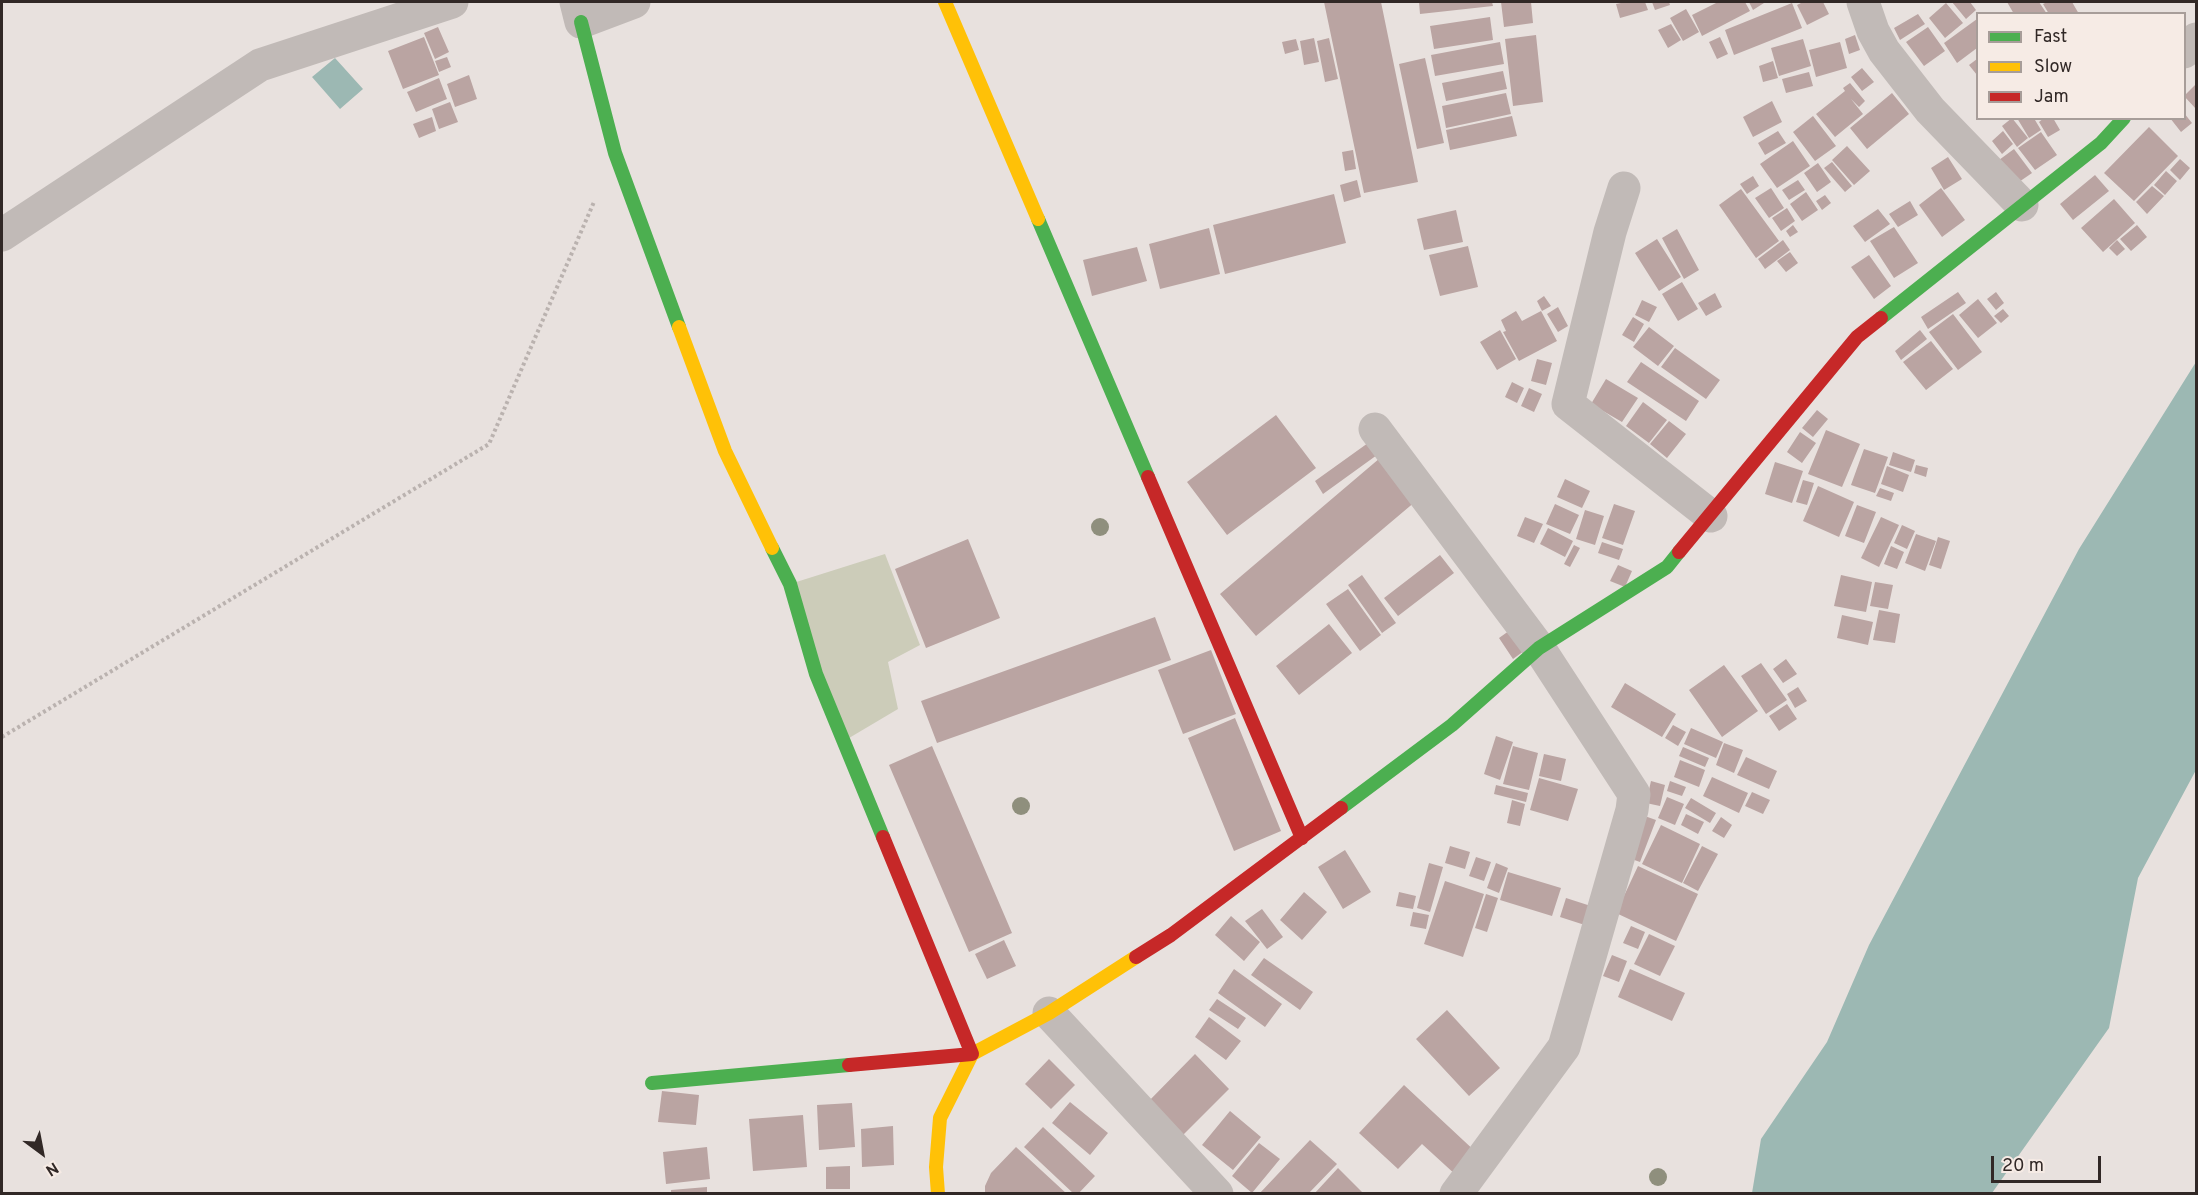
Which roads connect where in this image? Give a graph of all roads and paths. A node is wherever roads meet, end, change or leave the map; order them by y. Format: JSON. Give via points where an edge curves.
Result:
{"nodes":[{"id":1,"x":452,"y":2,"type":"edge"},
{"id":2,"x":634,"y":2,"type":"edge"},
{"id":3,"x":945,"y":2,"type":"edge"},
{"id":4,"x":1863,"y":2,"type":"edge"},
{"id":5,"x":579,"y":12,"type":"edge"},
{"id":6,"x":2122,"y":120,"type":"edge"},
{"id":7,"x":615,"y":153,"type":"junction"},
{"id":8,"x":1624,"y":188,"type":"dead end"},
{"id":9,"x":2022,"y":205,"type":"junction"},
{"id":10,"x":2,"y":235,"type":"edge"},
{"id":11,"x":1375,"y":429,"type":"dead end"},
{"id":12,"x":1711,"y":516,"type":"junction"},
{"id":13,"x":1539,"y":648,"type":"junction"},
{"id":14,"x":2,"y":737,"type":"edge"},
{"id":15,"x":1302,"y":838,"type":"junction"},
{"id":16,"x":1048,"y":1013,"type":"junction"},
{"id":17,"x":972,"y":1054,"type":"junction"},
{"id":18,"x":652,"y":1083,"type":"dead end"},
{"id":19,"x":938,"y":1194,"type":"edge"},
{"id":20,"x":1217,"y":1194,"type":"edge"},
{"id":21,"x":1456,"y":1194,"type":"edge"}],
"edges":[{"from":1,"to":10,"type":"street","via":[[260,65]]},
{"from":2,"to":5,"type":"street"},
{"from":3,"to":15,"type":"street"},
{"from":4,"to":9,"type":"street","via":[[1884,51],[1923,102]]},
{"from":5,"to":7,"type":"street"},
{"from":6,"to":9,"type":"street","via":[[2101,143]]},
{"from":7,"to":14,"type":"path","via":[[489,444]]},
{"from":7,"to":17,"type":"street","via":[[726,451],[790,584],[816,674]]},
{"from":8,"to":12,"type":"street","via":[[1568,404]]},
{"from":9,"to":12,"type":"street","via":[[1857,337]]},
{"from":11,"to":13,"type":"street"},
{"from":12,"to":13,"type":"street","via":[[1667,567]]},
{"from":13,"to":15,"type":"street","via":[[1452,726]]},
{"from":13,"to":21,"type":"street","via":[[1626,781],[1634,795],[1632,810],[1564,1047]]},
{"from":15,"to":16,"type":"street","via":[[1171,935]]},
{"from":16,"to":17,"type":"street"},
{"from":16,"to":20,"type":"street"},
{"from":17,"to":18,"type":"street"},
{"from":17,"to":19,"type":"street","via":[[940,1118]]}]}
